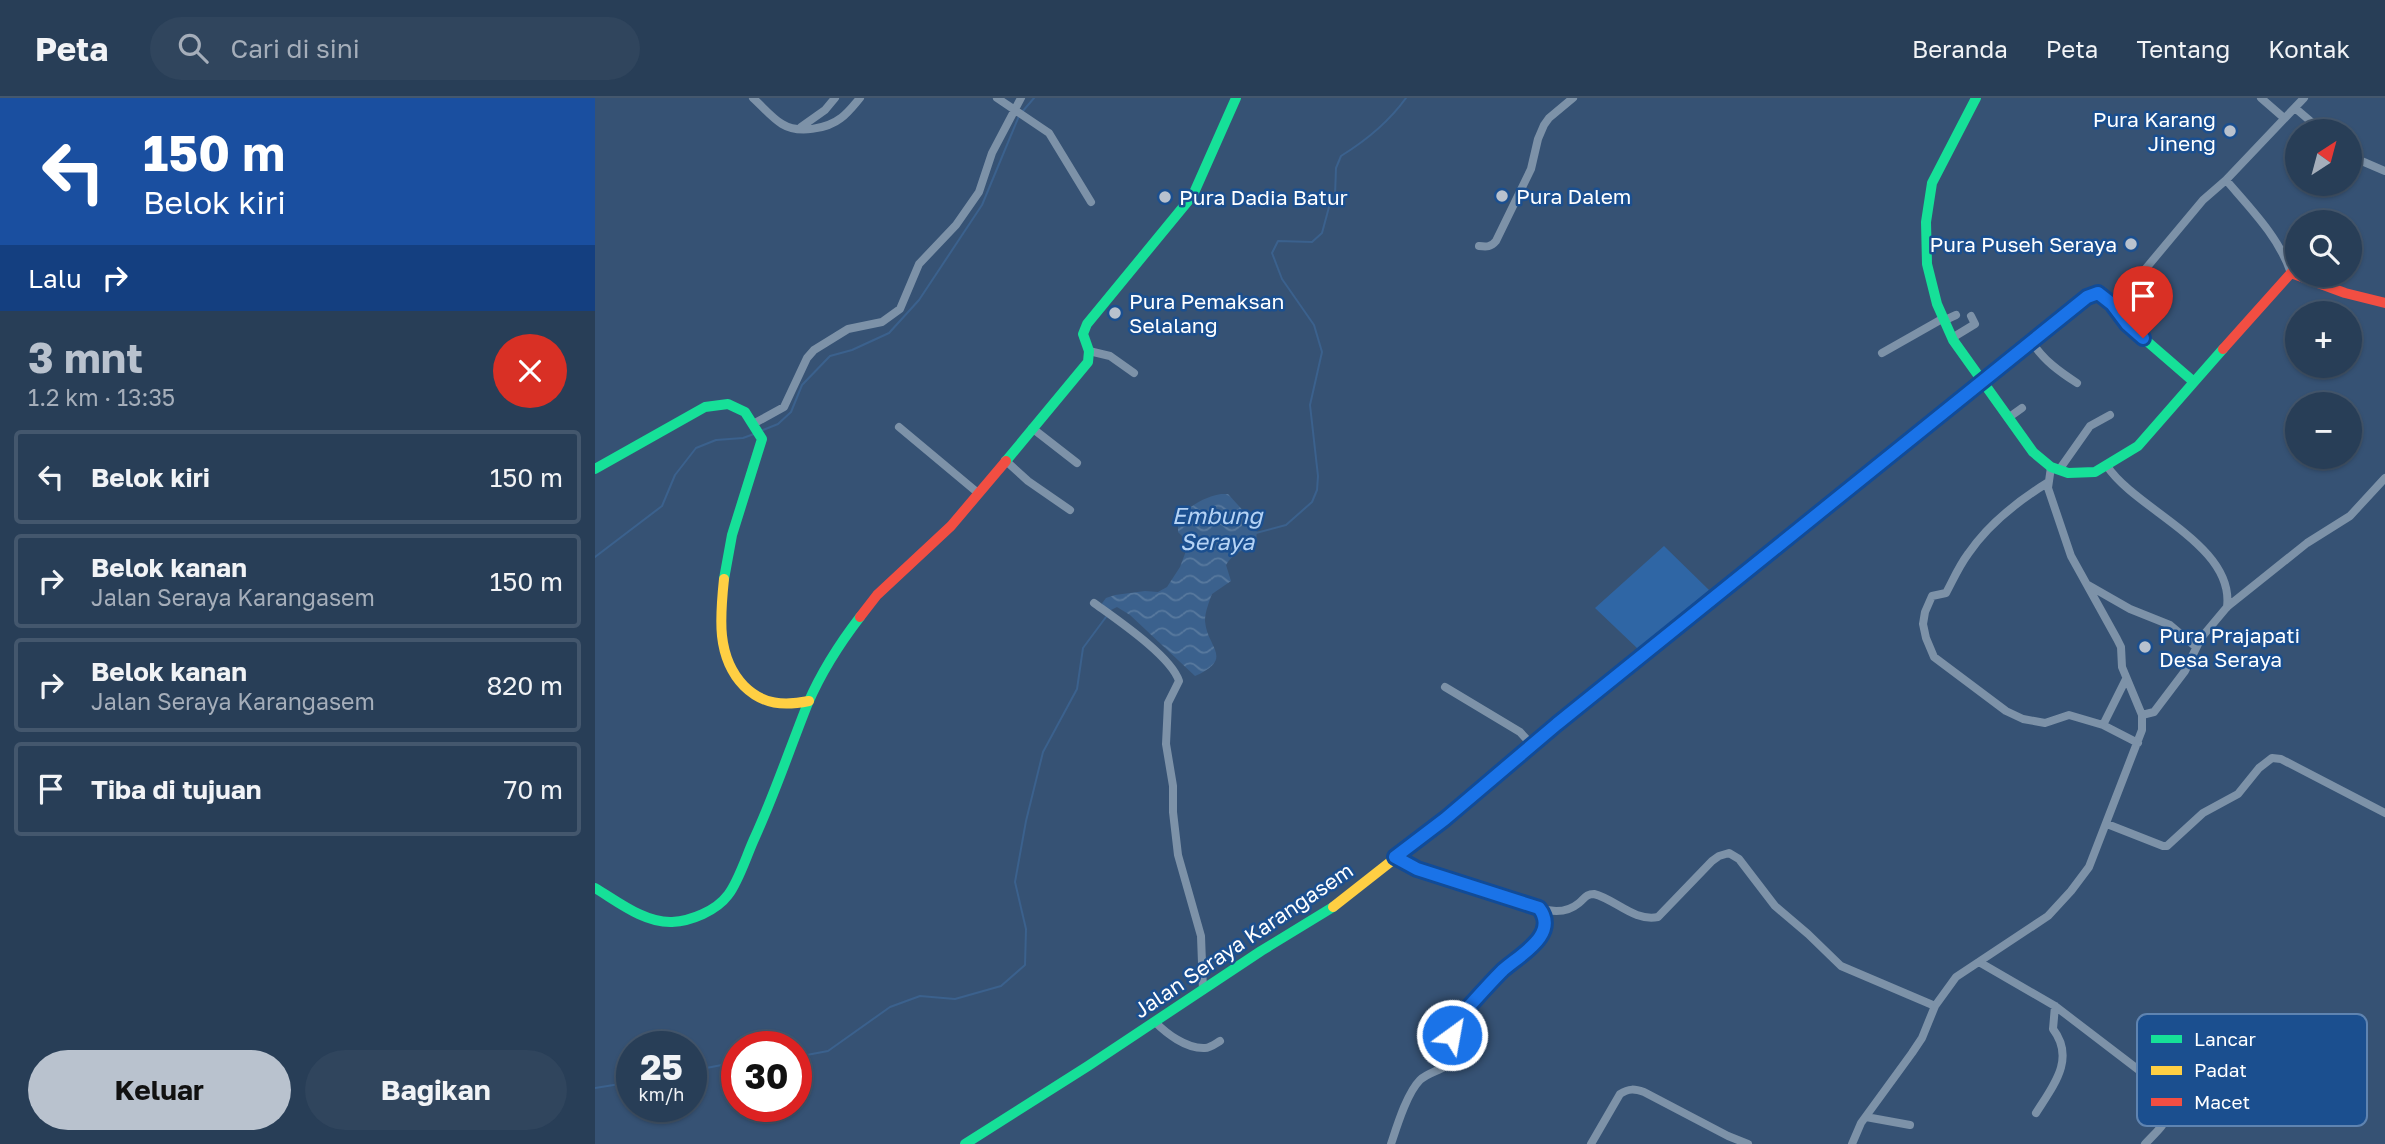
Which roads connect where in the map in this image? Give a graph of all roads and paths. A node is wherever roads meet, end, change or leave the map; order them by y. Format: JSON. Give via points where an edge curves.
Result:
{"nodes":[{"id":1,"x":753,"y":98,"type":"edge"},
{"id":2,"x":835,"y":98,"type":"edge"},
{"id":3,"x":860,"y":98,"type":"edge"},
{"id":4,"x":997,"y":98,"type":"edge"},
{"id":5,"x":1021,"y":98,"type":"edge"},
{"id":6,"x":1236,"y":98,"type":"edge"},
{"id":7,"x":1573,"y":98,"type":"edge"},
{"id":8,"x":1976,"y":98,"type":"edge"},
{"id":9,"x":2262,"y":98,"type":"edge"},
{"id":10,"x":2304,"y":98,"type":"edge"},
{"id":11,"x":1014,"y":107,"type":"junction"},
{"id":12,"x":2295,"y":108,"type":"junction"},
{"id":13,"x":2284,"y":118,"type":"junction"},
{"id":14,"x":2308,"y":119,"type":"edge"},
{"id":15,"x":795,"y":129,"type":"junction"},
{"id":16,"x":2363,"y":162,"type":"edge"},
{"id":17,"x":2385,"y":171,"type":"edge"},
{"id":18,"x":2226,"y":180,"type":"junction"},
{"id":19,"x":1091,"y":202,"type":"dead end"},
{"id":20,"x":1479,"y":246,"type":"dead end"},
{"id":21,"x":2285,"y":251,"type":"edge"},
{"id":22,"x":2283,"y":254,"type":"junction"},
{"id":23,"x":2285,"y":259,"type":"edge"},
{"id":24,"x":2285,"y":280,"type":"edge"},
{"id":25,"x":2329,"y":287,"type":"edge"},
{"id":26,"x":2385,"y":303,"type":"edge"},
{"id":27,"x":2112,"y":304,"type":"junction"},
{"id":28,"x":1956,"y":314,"type":"dead end"},
{"id":29,"x":1971,"y":316,"type":"dead end"},
{"id":30,"x":1942,"y":320,"type":"junction"},
{"id":31,"x":1952,"y":338,"type":"junction"},
{"id":32,"x":2032,"y":342,"type":"junction"},
{"id":33,"x":1089,"y":351,"type":"junction"},
{"id":34,"x":1882,"y":353,"type":"dead end"},
{"id":35,"x":1134,"y":373,"type":"dead end"},
{"id":36,"x":1981,"y":381,"type":"junction"},
{"id":37,"x":2194,"y":382,"type":"junction"},
{"id":38,"x":2077,"y":383,"type":"dead end"},
{"id":39,"x":2022,"y":408,"type":"dead end"},
{"id":40,"x":2111,"y":415,"type":"dead end"},
{"id":41,"x":2008,"y":418,"type":"junction"},
{"id":42,"x":754,"y":425,"type":"junction"},
{"id":43,"x":899,"y":427,"type":"dead end"},
{"id":44,"x":1032,"y":428,"type":"junction"},
{"id":45,"x":1005,"y":460,"type":"junction"},
{"id":46,"x":1077,"y":464,"type":"dead end"},
{"id":47,"x":2107,"y":466,"type":"junction"},
{"id":48,"x":2055,"y":468,"type":"junction"},
{"id":49,"x":595,"y":469,"type":"edge"},
{"id":50,"x":2385,"y":478,"type":"edge"},
{"id":51,"x":2047,"y":483,"type":"junction"},
{"id":52,"x":978,"y":493,"type":"junction"},
{"id":53,"x":1070,"y":510,"type":"dead end"},
{"id":54,"x":2085,"y":583,"type":"junction"},
{"id":55,"x":1094,"y":603,"type":"dead end"},
{"id":56,"x":2227,"y":607,"type":"junction"},
{"id":57,"x":2196,"y":648,"type":"junction"},
{"id":58,"x":2126,"y":679,"type":"junction"},
{"id":59,"x":1445,"y":687,"type":"dead end"},
{"id":60,"x":809,"y":701,"type":"junction"},
{"id":61,"x":787,"y":705,"type":"junction"},
{"id":62,"x":2143,"y":715,"type":"junction"},
{"id":63,"x":2103,"y":725,"type":"junction"},
{"id":64,"x":798,"y":727,"type":"junction"},
{"id":65,"x":2138,"y":743,"type":"junction"},
{"id":66,"x":1532,"y":745,"type":"junction"},
{"id":67,"x":2385,"y":813,"type":"edge"},
{"id":68,"x":2107,"y":824,"type":"junction"},
{"id":69,"x":1395,"y":857,"type":"junction"},
{"id":70,"x":595,"y":888,"type":"edge"},
{"id":71,"x":1539,"y":908,"type":"junction"},
{"id":72,"x":1979,"y":962,"type":"junction"},
{"id":73,"x":1203,"y":990,"type":"junction"},
{"id":74,"x":1935,"y":1006,"type":"junction"},
{"id":75,"x":2055,"y":1006,"type":"junction"},
{"id":76,"x":1155,"y":1022,"type":"junction"},
{"id":77,"x":1220,"y":1041,"type":"dead end"},
{"id":78,"x":2137,"y":1068,"type":"edge"},
{"id":79,"x":2036,"y":1113,"type":"dead end"},
{"id":80,"x":1866,"y":1117,"type":"junction"},
{"id":81,"x":1910,"y":1125,"type":"dead end"},
{"id":82,"x":2161,"y":1126,"type":"edge"},
{"id":83,"x":965,"y":1144,"type":"edge"},
{"id":84,"x":1391,"y":1144,"type":"edge"},
{"id":85,"x":1591,"y":1144,"type":"edge"},
{"id":86,"x":1748,"y":1144,"type":"edge"},
{"id":87,"x":1852,"y":1144,"type":"edge"},
{"id":88,"x":2145,"y":1144,"type":"edge"}],
"edges":[{"from":1,"to":15,"type":"street","via":[[782,124]]},
{"from":2,"to":15,"type":"street","via":[[808,124]]},
{"from":3,"to":15,"type":"street","via":[[834,123]]},
{"from":4,"to":11,"type":"street"},
{"from":5,"to":11,"type":"street"},
{"from":6,"to":33,"type":"street","via":[[1193,195],[1087,324],[1083,334]]},
{"from":7,"to":20,"type":"street","via":[[1544,125],[1526,180],[1493,246]]},
{"from":8,"to":30,"type":"street","via":[[1929,194],[1927,264]]},
{"from":9,"to":13,"type":"street"},
{"from":10,"to":12,"type":"street"},
{"from":11,"to":19,"type":"street","via":[[1049,133]]},
{"from":11,"to":42,"type":"street","via":[[979,192],[919,264],[900,309],[883,323],[848,329],[814,350],[781,410]]},
{"from":12,"to":13,"type":"street"},
{"from":12,"to":14,"type":"street"},
{"from":13,"to":18,"type":"street"},
{"from":16,"to":17,"type":"street"},
{"from":18,"to":22,"type":"street"},
{"from":18,"to":27,"type":"street"},
{"from":21,"to":22,"type":"street"},
{"from":22,"to":23,"type":"street"},
{"from":24,"to":37,"type":"street"},
{"from":25,"to":26,"type":"street"},
{"from":27,"to":32,"type":"street","name":"Jalan Seraya Karangasem","via":[[2093,294]]},
{"from":27,"to":37,"type":"street","via":[[2127,324]]},
{"from":28,"to":30,"type":"street"},
{"from":29,"to":31,"type":"street","via":[[1975,324]]},
{"from":30,"to":31,"type":"street"},
{"from":30,"to":34,"type":"street"},
{"from":31,"to":36,"type":"street"},
{"from":32,"to":36,"type":"street","name":"Jalan Seraya Karangasem"},
{"from":32,"to":38,"type":"street"},
{"from":33,"to":35,"type":"street","via":[[1110,356]]},
{"from":33,"to":44,"type":"street","via":[[1088,362]]},
{"from":36,"to":41,"type":"street"},
{"from":36,"to":66,"type":"street","name":"Jalan Seraya Karangasem"},
{"from":37,"to":47,"type":"street","via":[[2137,446]]},
{"from":39,"to":41,"type":"street"},
{"from":40,"to":48,"type":"street","via":[[2090,426]]},
{"from":41,"to":48,"type":"street","via":[[2033,452]]},
{"from":42,"to":49,"type":"street","via":[[745,412],[728,404],[705,407]]},
{"from":42,"to":61,"type":"street","via":[[762,439],[731,536],[720,640],[729,670],[747,692],[772,705]]},
{"from":43,"to":52,"type":"street"},
{"from":44,"to":45,"type":"street"},
{"from":44,"to":46,"type":"street"},
{"from":45,"to":52,"type":"street"},
{"from":45,"to":53,"type":"street"},
{"from":47,"to":48,"type":"street","via":[[2088,473]]},
{"from":47,"to":56,"type":"street","via":[[2126,489],[2172,522],[2216,566],[2227,585]]},
{"from":48,"to":51,"type":"street"},
{"from":50,"to":56,"type":"street","via":[[2350,516],[2307,543]]},
{"from":51,"to":54,"type":"street"},
{"from":51,"to":63,"type":"street","via":[[1976,544],[1944,595],[1932,596],[1923,619],[1924,631],[1938,661],[2014,715],[2045,723],[2069,715]]},
{"from":52,"to":60,"type":"street","via":[[951,526],[866,608]]},
{"from":54,"to":57,"type":"street","via":[[2170,625]]},
{"from":54,"to":58,"type":"street","via":[[2121,647]]},
{"from":55,"to":73,"type":"street","via":[[1176,673],[1178,681],[1168,703],[1166,744],[1178,855],[1201,936]]},
{"from":56,"to":57,"type":"street"},
{"from":57,"to":62,"type":"street","via":[[2154,712]]},
{"from":58,"to":62,"type":"street"},
{"from":58,"to":63,"type":"street"},
{"from":59,"to":66,"type":"street","via":[[1520,732]]},
{"from":60,"to":61,"type":"street"},
{"from":60,"to":64,"type":"street"},
{"from":61,"to":64,"type":"street"},
{"from":62,"to":65,"type":"street"},
{"from":63,"to":65,"type":"street"},
{"from":64,"to":70,"type":"street","via":[[772,800],[736,881],[721,903],[694,917],[660,921]]},
{"from":65,"to":68,"type":"street"},
{"from":66,"to":69,"type":"street","name":"Jalan Seraya Karangasem"},
{"from":67,"to":68,"type":"street","via":[[2272,758],[2238,794],[2203,813],[2167,846]]},
{"from":68,"to":72,"type":"street","via":[[2089,867],[2051,913]]},
{"from":69,"to":71,"type":"street","via":[[1417,869]]},
{"from":69,"to":73,"type":"street","name":"Jalan Seraya Karangasem","via":[[1332,908]]},
{"from":71,"to":74,"type":"street","via":[[1561,911],[1594,894],[1636,915],[1658,917],[1712,861],[1729,853],[1739,859],[1775,906],[1841,966]]},
{"from":71,"to":84,"type":"street","via":[[1545,921],[1539,938],[1453,1024],[1454,1059],[1420,1080]]},
{"from":72,"to":74,"type":"street","via":[[1961,972]]},
{"from":72,"to":75,"type":"street"},
{"from":73,"to":76,"type":"street","name":"Jalan Seraya Karangasem"},
{"from":74,"to":80,"type":"street","via":[[1912,1053]]},
{"from":75,"to":78,"type":"street"},
{"from":75,"to":79,"type":"street","via":[[2053,1029],[2064,1054],[2058,1075]]},
{"from":76,"to":77,"type":"street","via":[[1192,1046],[1206,1048]]},
{"from":76,"to":83,"type":"street","name":"Jalan Seraya Karangasem"},
{"from":80,"to":81,"type":"street"},
{"from":80,"to":87,"type":"street"},
{"from":82,"to":88,"type":"street"},
{"from":85,"to":86,"type":"street","via":[[1620,1094],[1634,1089]]}]}
